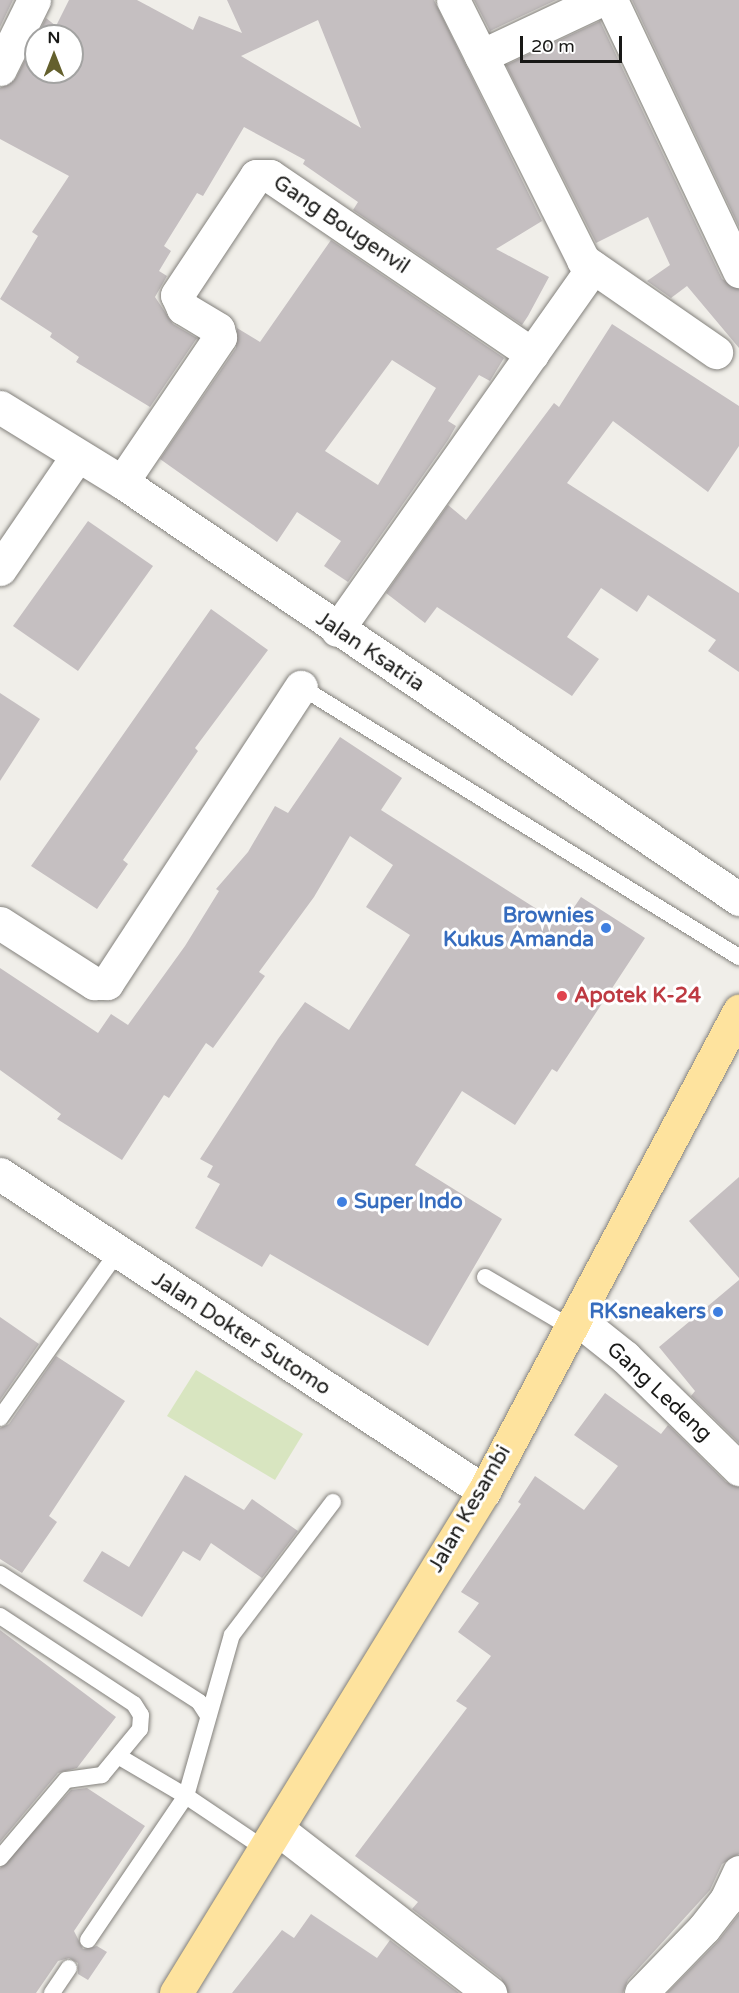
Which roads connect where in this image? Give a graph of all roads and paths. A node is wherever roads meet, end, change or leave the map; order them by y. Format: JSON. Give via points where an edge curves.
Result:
{"nodes":[{"id":1,"x":34,"y":0,"type":"edge"},
{"id":2,"x":453,"y":0,"type":"edge"},
{"id":3,"x":600,"y":0,"type":"edge"},
{"id":4,"x":611,"y":0,"type":"edge"},
{"id":5,"x":481,"y":56,"type":"junction"},
{"id":6,"x":0,"y":69,"type":"edge"},
{"id":7,"x":732,"y":236,"type":"edge"},
{"id":8,"x":593,"y":267,"type":"junction"},
{"id":9,"x":739,"y":271,"type":"edge"},
{"id":10,"x":716,"y":351,"type":"dead end"},
{"id":11,"x":532,"y":354,"type":"junction"},
{"id":12,"x":0,"y":407,"type":"edge"},
{"id":13,"x":77,"y":456,"type":"junction"},
{"id":14,"x":122,"y":483,"type":"junction"},
{"id":15,"x":0,"y":569,"type":"edge"},
{"id":16,"x":338,"y":630,"type":"junction"},
{"id":17,"x":301,"y":687,"type":"joint"},
{"id":18,"x":739,"y":899,"type":"edge"},
{"id":19,"x":0,"y":923,"type":"edge"},
{"id":20,"x":739,"y":957,"type":"edge"},
{"id":21,"x":739,"y":1011,"type":"edge"},
{"id":22,"x":0,"y":1174,"type":"edge"},
{"id":23,"x":117,"y":1252,"type":"junction"},
{"id":24,"x":485,"y":1277,"type":"dead end"},
{"id":25,"x":573,"y":1323,"type":"junction"},
{"id":26,"x":0,"y":1418,"type":"edge"},
{"id":27,"x":739,"y":1469,"type":"edge"},
{"id":28,"x":484,"y":1491,"type":"junction"},
{"id":29,"x":333,"y":1502,"type":"dead end"},
{"id":30,"x":0,"y":1574,"type":"edge"},
{"id":31,"x":0,"y":1616,"type":"edge"},
{"id":32,"x":208,"y":1716,"type":"junction"},
{"id":33,"x":118,"y":1756,"type":"junction"},
{"id":34,"x":186,"y":1796,"type":"junction"},
{"id":35,"x":272,"y":1840,"type":"junction"},
{"id":36,"x":0,"y":1858,"type":"edge"},
{"id":37,"x":739,"y":1872,"type":"edge"},
{"id":38,"x":88,"y":1940,"type":"dead end"},
{"id":39,"x":69,"y":1968,"type":"dead end"},
{"id":40,"x":52,"y":1993,"type":"edge"},
{"id":41,"x":176,"y":1993,"type":"edge"},
{"id":42,"x":490,"y":1993,"type":"edge"},
{"id":43,"x":641,"y":1993,"type":"edge"}],
"edges":[{"from":1,"to":6,"type":"street"},
{"from":2,"to":5,"type":"street"},
{"from":3,"to":5,"type":"street"},
{"from":4,"to":7,"type":"street"},
{"from":5,"to":8,"type":"street","via":[[584,260]]},
{"from":7,"to":9,"type":"street"},
{"from":8,"to":10,"type":"street"},
{"from":8,"to":11,"type":"street"},
{"from":11,"to":14,"type":"street","name":"Gang Bougenvil","via":[[270,176],[256,176],[177,295],[183,308],[218,329],[220,337]]},
{"from":11,"to":16,"type":"street"},
{"from":12,"to":13,"type":"street","name":"Jalan Ksatria"},
{"from":13,"to":14,"type":"street","name":"Jalan Ksatria"},
{"from":13,"to":15,"type":"street"},
{"from":14,"to":16,"type":"street","name":"Jalan Ksatria"},
{"from":16,"to":18,"type":"street","name":"Jalan Ksatria"},
{"from":17,"to":19,"type":"street","via":[[107,983],[94,983]]},
{"from":17,"to":20,"type":"lane"},
{"from":21,"to":25,"type":"main road","name":"Jalan Kesambi"},
{"from":22,"to":23,"type":"street","name":"Jalan Dokter Sutomo"},
{"from":23,"to":26,"type":"lane"},
{"from":23,"to":28,"type":"street","name":"Jalan Dokter Sutomo"},
{"from":24,"to":25,"type":"lane"},
{"from":25,"to":27,"type":"street","name":"Gang Ledeng","via":[[625,1357]]},
{"from":25,"to":28,"type":"main road","name":"Jalan Kesambi"},
{"from":28,"to":35,"type":"main road","name":"Jalan Kesambi"},
{"from":29,"to":32,"type":"lane","via":[[232,1635]]},
{"from":30,"to":32,"type":"lane","via":[[199,1702]]},
{"from":31,"to":33,"type":"lane","via":[[138,1708],[140,1729]]},
{"from":32,"to":34,"type":"lane"},
{"from":33,"to":34,"type":"lane"},
{"from":33,"to":36,"type":"lane","via":[[95,1778],[66,1780]]},
{"from":34,"to":35,"type":"lane"},
{"from":34,"to":38,"type":"lane"},
{"from":35,"to":41,"type":"main road","name":"Jalan Kesambi"},
{"from":35,"to":42,"type":"street"},
{"from":37,"to":43,"type":"street","via":[[726,1900],[704,1928]]},
{"from":39,"to":40,"type":"lane"}]}
